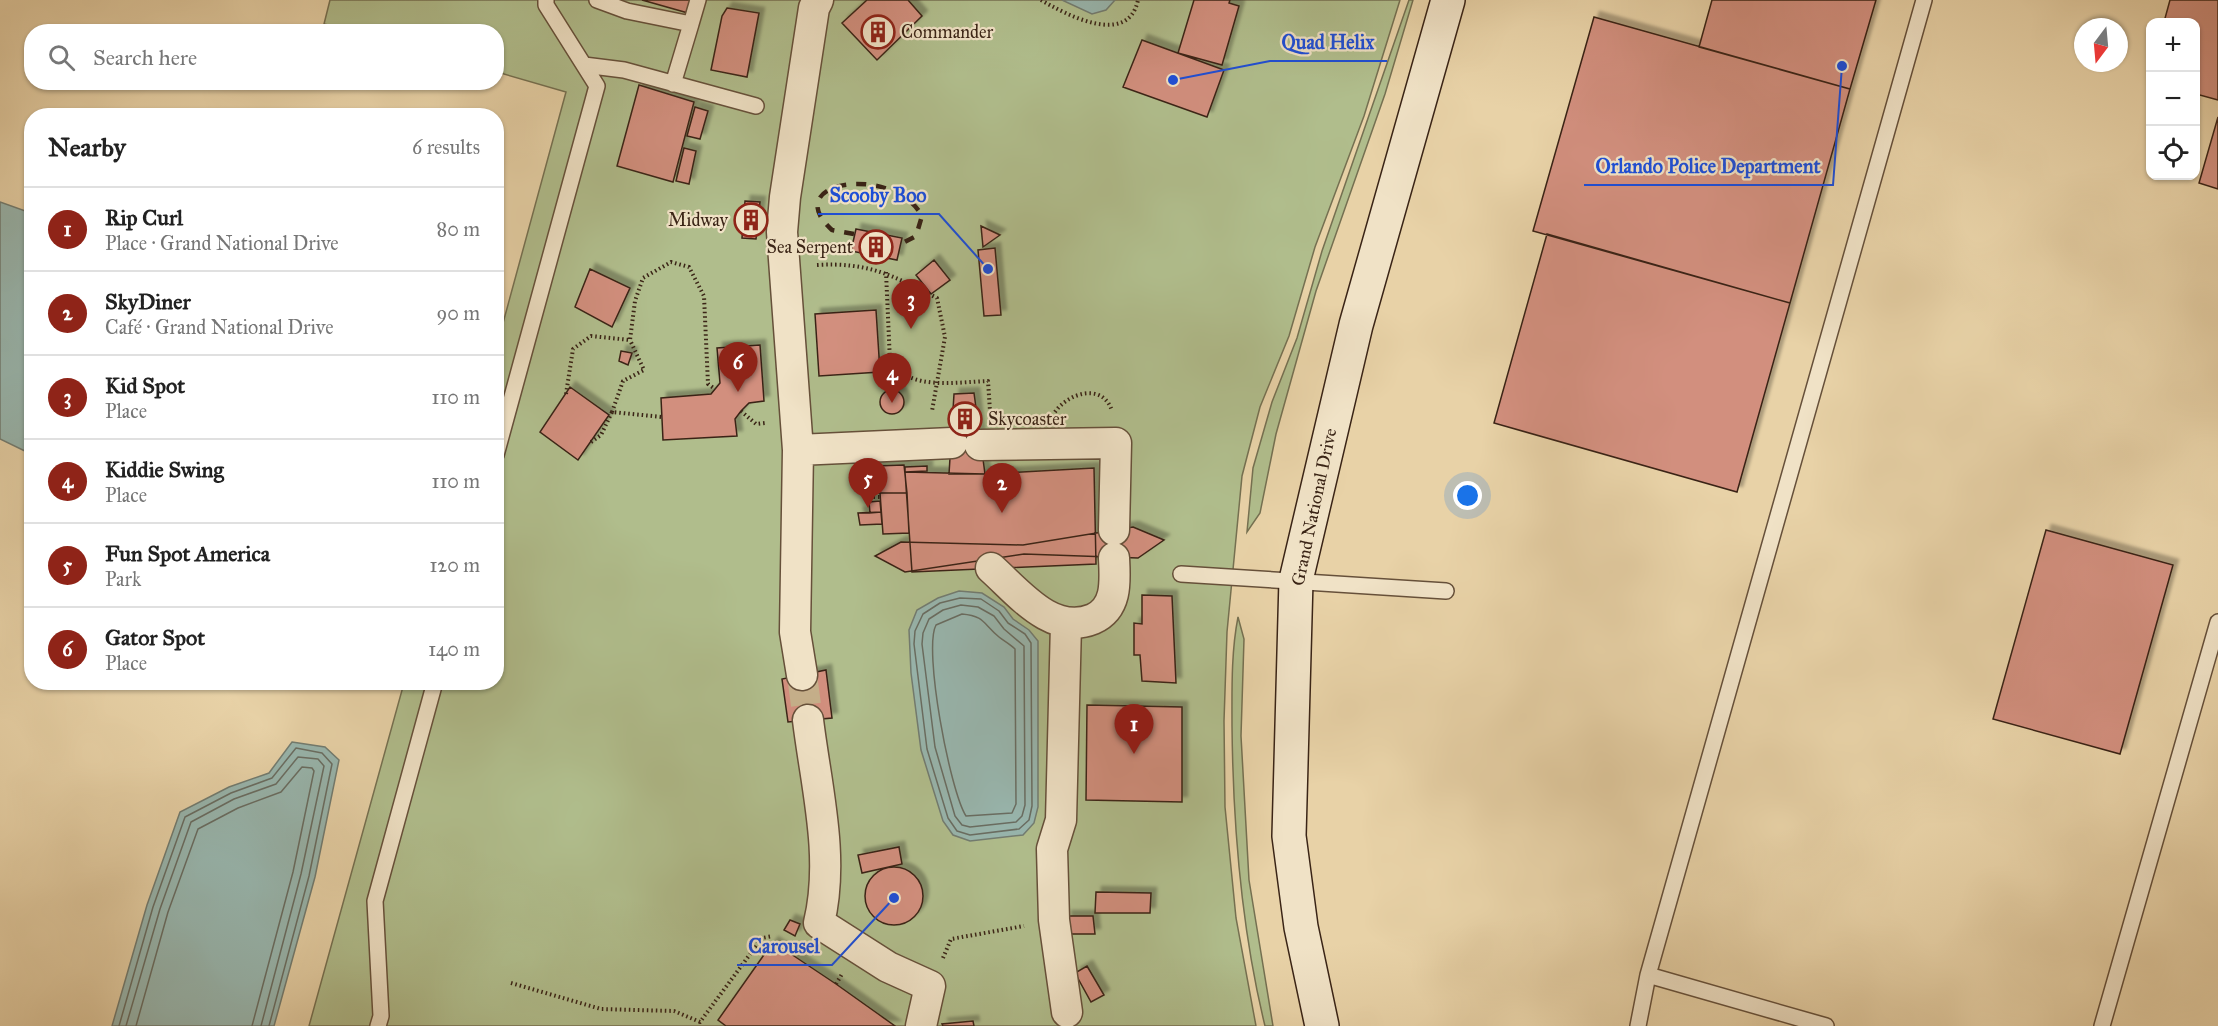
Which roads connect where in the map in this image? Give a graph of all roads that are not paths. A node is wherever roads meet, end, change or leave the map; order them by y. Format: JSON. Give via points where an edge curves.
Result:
{"nodes":[{"id":1,"x":546,"y":0,"type":"edge"},
{"id":2,"x":597,"y":0,"type":"edge"},
{"id":3,"x":698,"y":0,"type":"edge"},
{"id":4,"x":818,"y":0,"type":"edge"},
{"id":5,"x":1449,"y":0,"type":"edge"},
{"id":6,"x":1924,"y":0,"type":"edge"},
{"id":7,"x":691,"y":24,"type":"junction"},
{"id":8,"x":584,"y":65,"type":"junction"},
{"id":9,"x":674,"y":84,"type":"junction"},
{"id":10,"x":756,"y":106,"type":"dead end"},
{"id":11,"x":504,"y":426,"type":"edge"},
{"id":12,"x":798,"y":450,"type":"junction"},
{"id":13,"x":991,"y":568,"type":"dead end"},
{"id":14,"x":1181,"y":574,"type":"dead end"},
{"id":15,"x":1296,"y":580,"type":"junction"},
{"id":16,"x":1446,"y":591,"type":"dead end"},
{"id":17,"x":2218,"y":622,"type":"edge"},
{"id":18,"x":1065,"y":624,"type":"junction"},
{"id":19,"x":802,"y":675,"type":"tunnel mouth"},
{"id":20,"x":433,"y":690,"type":"edge"},
{"id":21,"x":808,"y":720,"type":"tunnel mouth"},
{"id":22,"x":1648,"y":975,"type":"junction"},
{"id":23,"x":1067,"y":1012,"type":"dead end"},
{"id":24,"x":378,"y":1026,"type":"edge"},
{"id":25,"x":921,"y":1026,"type":"edge"},
{"id":26,"x":1322,"y":1026,"type":"edge"},
{"id":27,"x":1638,"y":1026,"type":"edge"},
{"id":28,"x":1826,"y":1026,"type":"edge"},
{"id":29,"x":2102,"y":1026,"type":"edge"}],
"edges":[{"from":1,"to":8,"type":"lane"},
{"from":2,"to":7,"type":"lane","via":[[627,11]]},
{"from":3,"to":7,"type":"lane"},
{"from":4,"to":12,"type":"street","via":[[785,196],[783,267]]},
{"from":5,"to":15,"type":"street","name":"Grand National Drive","via":[[1356,325]]},
{"from":6,"to":22,"type":"lane"},
{"from":7,"to":9,"type":"lane"},
{"from":8,"to":9,"type":"lane","via":[[624,70]]},
{"from":8,"to":11,"type":"lane","via":[[597,86]]},
{"from":9,"to":10,"type":"lane"},
{"from":12,"to":18,"type":"street","via":[[1116,443],[1115,588],[1109,606],[1096,618],[1076,625]]},
{"from":12,"to":19,"type":"street","via":[[795,632]]},
{"from":13,"to":18,"type":"street","via":[[1043,614]]},
{"from":14,"to":15,"type":"lane"},
{"from":15,"to":16,"type":"lane"},
{"from":15,"to":26,"type":"street","name":"Grand National Drive","via":[[1289,836],[1301,927]]},
{"from":17,"to":29,"type":"lane"},
{"from":18,"to":23,"type":"street","via":[[1061,820],[1052,849],[1053,920]]},
{"from":20,"to":24,"type":"lane","via":[[375,901],[381,1016]]},
{"from":21,"to":25,"type":"street","via":[[825,855],[825,896],[819,922],[888,968],[930,986]]},
{"from":22,"to":27,"type":"lane"},
{"from":22,"to":28,"type":"lane"}]}
